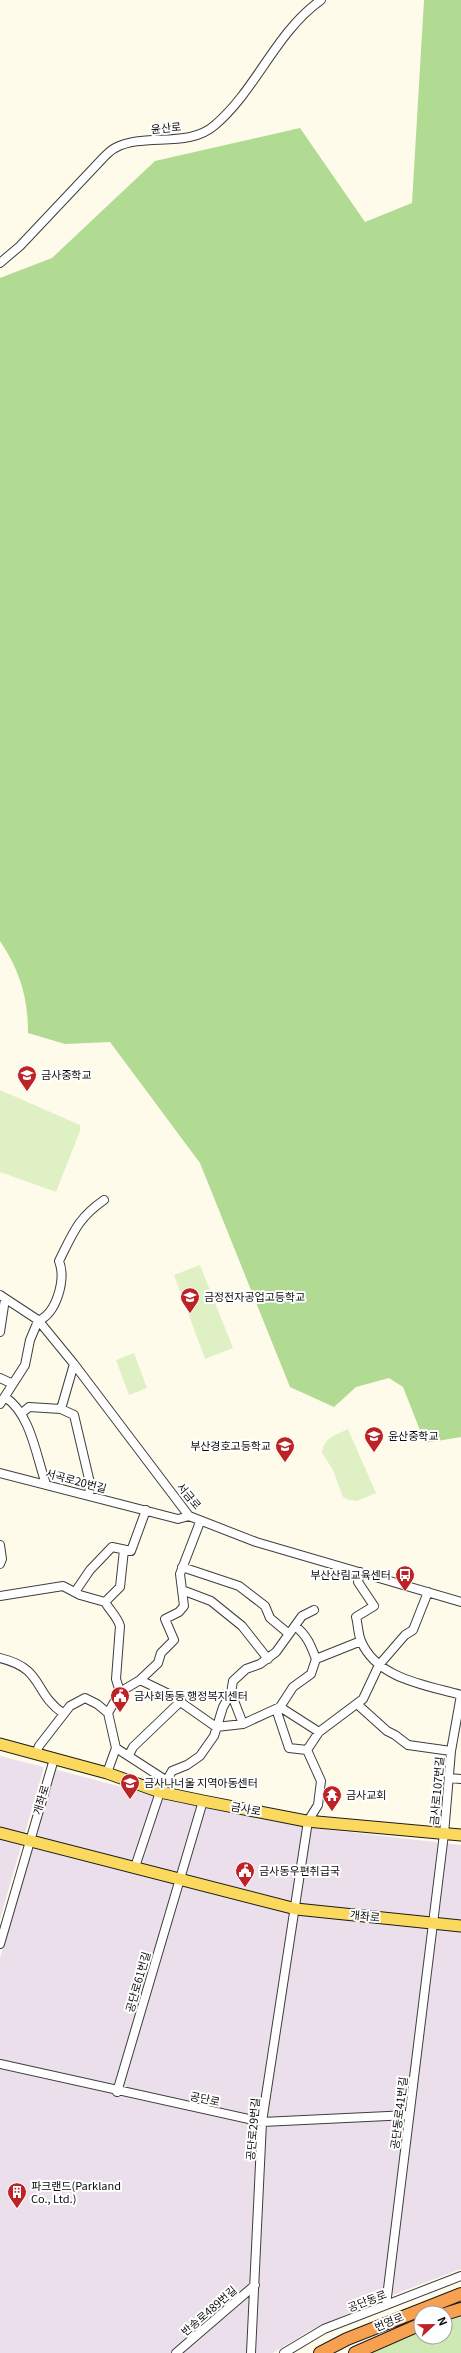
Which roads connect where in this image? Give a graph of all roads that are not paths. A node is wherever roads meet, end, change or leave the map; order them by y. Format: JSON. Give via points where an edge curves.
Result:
{"nodes":[{"id":1,"x":321,"y":0,"type":"edge"},
{"id":2,"x":0,"y":263,"type":"edge"},
{"id":3,"x":104,"y":1200,"type":"dead end"},
{"id":4,"x":3,"y":1297,"type":"edge"},
{"id":5,"x":38,"y":1321,"type":"junction"},
{"id":6,"x":0,"y":1332,"type":"edge"},
{"id":7,"x":74,"y":1364,"type":"junction"},
{"id":8,"x":0,"y":1378,"type":"edge"},
{"id":9,"x":13,"y":1384,"type":"junction"},
{"id":10,"x":2,"y":1401,"type":"edge"},
{"id":11,"x":61,"y":1409,"type":"junction"},
{"id":12,"x":22,"y":1413,"type":"junction"},
{"id":13,"x":0,"y":1473,"type":"edge"},
{"id":14,"x":46,"y":1484,"type":"junction"},
{"id":15,"x":88,"y":1496,"type":"junction"},
{"id":16,"x":146,"y":1510,"type":"junction"},
{"id":17,"x":189,"y":1516,"type":"junction"},
{"id":18,"x":200,"y":1522,"type":"junction"},
{"id":19,"x":0,"y":1545,"type":"edge"},
{"id":20,"x":128,"y":1550,"type":"junction"},
{"id":21,"x":0,"y":1564,"type":"edge"},
{"id":22,"x":182,"y":1567,"type":"junction"},
{"id":23,"x":360,"y":1572,"type":"junction"},
{"id":24,"x":182,"y":1590,"type":"junction"},
{"id":25,"x":75,"y":1592,"type":"junction"},
{"id":26,"x":428,"y":1592,"type":"junction"},
{"id":27,"x":0,"y":1596,"type":"edge"},
{"id":28,"x":105,"y":1602,"type":"junction"},
{"id":29,"x":461,"y":1602,"type":"edge"},
{"id":30,"x":314,"y":1610,"type":"dead end"},
{"id":31,"x":295,"y":1626,"type":"junction"},
{"id":32,"x":288,"y":1634,"type":"junction"},
{"id":33,"x":361,"y":1641,"type":"junction"},
{"id":34,"x":0,"y":1658,"type":"edge"},
{"id":35,"x":268,"y":1659,"type":"junction"},
{"id":36,"x":316,"y":1659,"type":"junction"},
{"id":37,"x":379,"y":1666,"type":"junction"},
{"id":38,"x":140,"y":1680,"type":"junction"},
{"id":39,"x":120,"y":1692,"type":"junction"},
{"id":40,"x":231,"y":1693,"type":"junction"},
{"id":41,"x":461,"y":1695,"type":"edge"},
{"id":42,"x":181,"y":1701,"type":"junction"},
{"id":43,"x":357,"y":1704,"type":"junction"},
{"id":44,"x":278,"y":1708,"type":"junction"},
{"id":45,"x":108,"y":1713,"type":"junction"},
{"id":46,"x":64,"y":1714,"type":"junction"},
{"id":47,"x":243,"y":1724,"type":"junction"},
{"id":48,"x":216,"y":1727,"type":"junction"},
{"id":49,"x":319,"y":1732,"type":"junction"},
{"id":50,"x":0,"y":1744,"type":"edge"},
{"id":51,"x":116,"y":1748,"type":"junction"},
{"id":52,"x":307,"y":1750,"type":"junction"},
{"id":53,"x":451,"y":1751,"type":"junction"},
{"id":54,"x":36,"y":1753,"type":"junction"},
{"id":55,"x":129,"y":1755,"type":"junction"},
{"id":56,"x":54,"y":1759,"type":"junction"},
{"id":57,"x":107,"y":1773,"type":"junction"},
{"id":58,"x":449,"y":1778,"type":"junction"},
{"id":59,"x":461,"y":1779,"type":"edge"},
{"id":60,"x":167,"y":1781,"type":"junction"},
{"id":61,"x":160,"y":1792,"type":"junction"},
{"id":62,"x":203,"y":1801,"type":"junction"},
{"id":63,"x":308,"y":1821,"type":"junction"},
{"id":64,"x":0,"y":1833,"type":"edge"},
{"id":65,"x":444,"y":1834,"type":"junction"},
{"id":66,"x":461,"y":1835,"type":"edge"},
{"id":67,"x":28,"y":1841,"type":"junction"},
{"id":68,"x":135,"y":1867,"type":"junction"},
{"id":69,"x":179,"y":1878,"type":"junction"},
{"id":70,"x":296,"y":1909,"type":"junction"},
{"id":71,"x":433,"y":1923,"type":"junction"},
{"id":72,"x":461,"y":1926,"type":"edge"},
{"id":73,"x":0,"y":1944,"type":"edge"},
{"id":74,"x":0,"y":2064,"type":"edge"},
{"id":75,"x":117,"y":2092,"type":"junction"},
{"id":76,"x":410,"y":2115,"type":"junction"},
{"id":77,"x":262,"y":2122,"type":"junction"},
{"id":78,"x":461,"y":2276,"type":"edge"},
{"id":79,"x":255,"y":2285,"type":"junction"},
{"id":80,"x":461,"y":2294,"type":"edge"},
{"id":81,"x":386,"y":2305,"type":"junction"},
{"id":82,"x":413,"y":2328,"type":"edge"},
{"id":83,"x":176,"y":2353,"type":"edge"},
{"id":84,"x":251,"y":2353,"type":"edge"},
{"id":85,"x":284,"y":2353,"type":"edge"},
{"id":86,"x":320,"y":2353,"type":"edge"},
{"id":87,"x":355,"y":2353,"type":"edge"}],
"edges":[{"from":1,"to":2,"type":"street","name":"윤산로","via":[[286,32],[236,102],[214,126],[190,137],[116,147],[20,246]]},
{"from":3,"to":5,"type":"street","via":[[88,1211],[80,1221],[59,1261],[62,1269],[56,1302],[45,1318]]},
{"from":4,"to":5,"type":"street","name":"서금로"},
{"from":4,"to":6,"type":"street"},
{"from":5,"to":7,"type":"street","name":"서금로"},
{"from":5,"to":9,"type":"street","via":[[30,1340],[26,1365]]},
{"from":7,"to":11,"type":"street"},
{"from":7,"to":17,"type":"street","name":"서금로"},
{"from":8,"to":9,"type":"street"},
{"from":9,"to":10,"type":"street"},
{"from":10,"to":12,"type":"street","via":[[13,1402]]},
{"from":11,"to":12,"type":"street","via":[[29,1407]]},
{"from":11,"to":15,"type":"street","via":[[74,1415],[90,1483]]},
{"from":12,"to":14,"type":"street"},
{"from":13,"to":14,"type":"street","name":"서곡로20번길"},
{"from":14,"to":15,"type":"street","name":"서곡로20번길"},
{"from":15,"to":16,"type":"street","name":"서곡로20번길"},
{"from":16,"to":17,"type":"street","name":"서곡로20번길","via":[[178,1519]]},
{"from":16,"to":20,"type":"street"},
{"from":17,"to":18,"type":"street","name":"서금로"},
{"from":18,"to":22,"type":"street"},
{"from":18,"to":23,"type":"street","name":"서금로","via":[[256,1542]]},
{"from":19,"to":21,"type":"street"},
{"from":20,"to":25,"type":"street","via":[[112,1547],[90,1570]]},
{"from":20,"to":28,"type":"street","via":[[120,1587]]},
{"from":22,"to":24,"type":"street"},
{"from":22,"to":32,"type":"street","via":[[239,1586],[265,1606],[270,1618]]},
{"from":23,"to":26,"type":"street","name":"서금로"},
{"from":23,"to":33,"type":"street","via":[[358,1582],[374,1606],[356,1616]]},
{"from":24,"to":35,"type":"street","via":[[211,1601],[242,1626]]},
{"from":24,"to":38,"type":"street","via":[[184,1606],[179,1612],[165,1618],[174,1640],[161,1653],[158,1663]]},
{"from":25,"to":27,"type":"street","via":[[63,1586]]},
{"from":25,"to":28,"type":"street"},
{"from":26,"to":29,"type":"street","name":"서금로"},
{"from":26,"to":37,"type":"street","via":[[413,1630],[405,1635]]},
{"from":28,"to":39,"type":"street","via":[[120,1626],[116,1679]]},
{"from":30,"to":31,"type":"street","via":[[302,1616]]},
{"from":31,"to":32,"type":"street"},
{"from":31,"to":36,"type":"street","via":[[306,1636]]},
{"from":32,"to":35,"type":"street"},
{"from":33,"to":36,"type":"street"},
{"from":33,"to":37,"type":"street"},
{"from":34,"to":46,"type":"street","via":[[29,1670],[36,1678],[43,1694]]},
{"from":35,"to":40,"type":"street","via":[[246,1670],[233,1681]]},
{"from":36,"to":44,"type":"street","via":[[311,1674],[293,1687]]},
{"from":37,"to":41,"type":"street","via":[[406,1679]]},
{"from":37,"to":43,"type":"street","via":[[363,1699]]},
{"from":38,"to":39,"type":"street"},
{"from":38,"to":42,"type":"street"},
{"from":39,"to":45,"type":"street"},
{"from":40,"to":47,"type":"street"},
{"from":40,"to":48,"type":"street"},
{"from":41,"to":53,"type":"street","name":"금사로107번길"},
{"from":42,"to":48,"type":"street","via":[[199,1717]]},
{"from":42,"to":55,"type":"street","via":[[133,1747]]},
{"from":43,"to":49,"type":"street"},
{"from":43,"to":53,"type":"street","name":"금사로107번길","via":[[408,1745]]},
{"from":44,"to":47,"type":"street"},
{"from":44,"to":49,"type":"street"},
{"from":44,"to":52,"type":"street","via":[[289,1748]]},
{"from":45,"to":46,"type":"street","via":[[85,1698],[70,1706]]},
{"from":45,"to":51,"type":"street"},
{"from":46,"to":54,"type":"street"},
{"from":47,"to":48,"type":"street"},
{"from":48,"to":60,"type":"street","via":[[214,1736],[200,1756],[172,1771]]},
{"from":49,"to":52,"type":"street"},
{"from":50,"to":54,"type":"main road","name":"금사로"},
{"from":51,"to":55,"type":"street"},
{"from":51,"to":57,"type":"street"},
{"from":52,"to":63,"type":"street","via":[[321,1781],[318,1805]]},
{"from":53,"to":58,"type":"street","name":"금사로107번길"},
{"from":54,"to":56,"type":"main road","name":"금사로"},
{"from":55,"to":60,"type":"street"},
{"from":56,"to":57,"type":"main road","name":"금사로"},
{"from":56,"to":67,"type":"street","name":"개좌로"},
{"from":57,"to":61,"type":"main road","name":"금사로"},
{"from":58,"to":59,"type":"street"},
{"from":58,"to":65,"type":"street","name":"금사로107번길"},
{"from":60,"to":61,"type":"street"},
{"from":61,"to":62,"type":"main road","name":"금사로"},
{"from":61,"to":68,"type":"street"},
{"from":62,"to":63,"type":"main road","name":"금사로"},
{"from":62,"to":69,"type":"street"},
{"from":63,"to":65,"type":"main road","name":"금사로"},
{"from":63,"to":70,"type":"street"},
{"from":64,"to":67,"type":"main road","name":"개좌로"},
{"from":65,"to":66,"type":"main road","name":"금사로"},
{"from":65,"to":71,"type":"street"},
{"from":67,"to":68,"type":"main road","name":"개좌로"},
{"from":67,"to":73,"type":"street"},
{"from":68,"to":69,"type":"main road","name":"개좌로"},
{"from":69,"to":70,"type":"main road","name":"개좌로"},
{"from":69,"to":75,"type":"street","name":"공단로61번길"},
{"from":70,"to":71,"type":"main road","name":"개좌로"},
{"from":70,"to":77,"type":"street","name":"공단로29번길"},
{"from":71,"to":72,"type":"main road","name":"개좌로"},
{"from":71,"to":76,"type":"street","name":"공단동로41번길"},
{"from":74,"to":75,"type":"street","name":"공단로"},
{"from":75,"to":77,"type":"street","name":"공단로"},
{"from":76,"to":77,"type":"street","name":"공단로"},
{"from":76,"to":81,"type":"street","name":"공단동로41번길"},
{"from":77,"to":79,"type":"street","name":"공단로29번길"},
{"from":78,"to":81,"type":"street","name":"공단동로"},
{"from":79,"to":83,"type":"street","name":"반송로489번길"},
{"from":79,"to":84,"type":"street","name":"공단로29번길"},
{"from":80,"to":86,"type":"highway","name":"번영로","via":[[347,2339]]},
{"from":81,"to":85,"type":"street","name":"공단동로","via":[[324,2329]]},
{"from":82,"to":87,"type":"highway","name":"번영로"}]}
